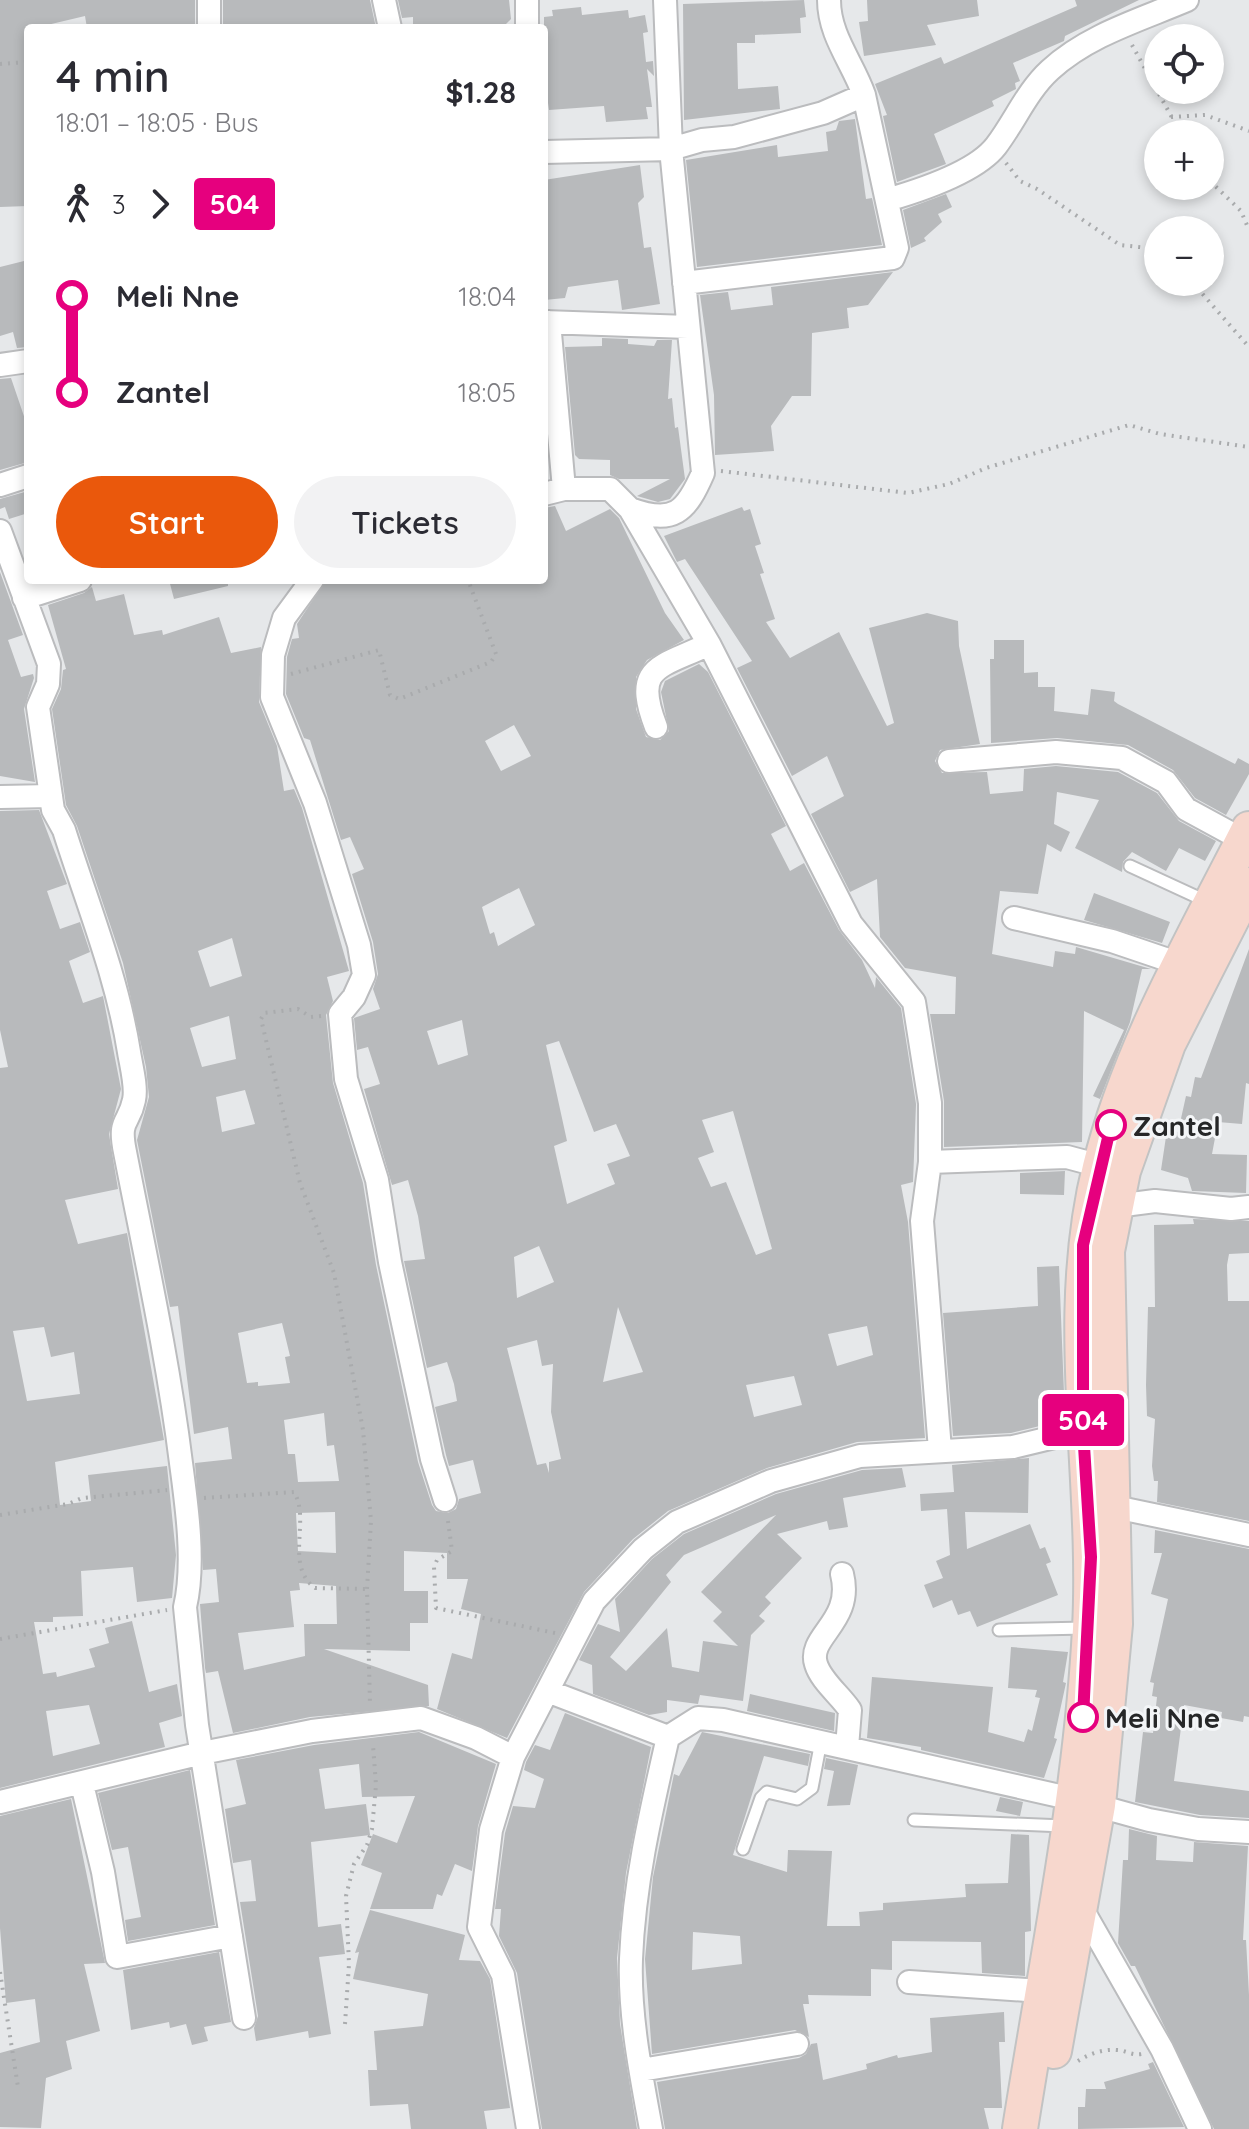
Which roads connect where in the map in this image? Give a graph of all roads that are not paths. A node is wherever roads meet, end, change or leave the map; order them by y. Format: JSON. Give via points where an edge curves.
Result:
{"nodes":[{"id":1,"x":209,"y":0,"type":"edge"},
{"id":2,"x":384,"y":0,"type":"edge"},
{"id":3,"x":527,"y":0,"type":"edge"},
{"id":4,"x":665,"y":0,"type":"edge"},
{"id":5,"x":829,"y":0,"type":"edge"},
{"id":6,"x":1187,"y":0,"type":"edge"},
{"id":7,"x":209,"y":24,"type":"edge"},
{"id":8,"x":389,"y":24,"type":"edge"},
{"id":9,"x":527,"y":24,"type":"edge"},
{"id":10,"x":864,"y":95,"type":"junction"},
{"id":11,"x":671,"y":149,"type":"junction"},
{"id":12,"x":548,"y":152,"type":"edge"},
{"id":13,"x":887,"y":200,"type":"junction"},
{"id":14,"x":684,"y":283,"type":"junction"},
{"id":15,"x":548,"y":322,"type":"edge"},
{"id":16,"x":688,"y":327,"type":"junction"},
{"id":17,"x":548,"y":346,"type":"edge"},
{"id":18,"x":24,"y":362,"type":"edge"},
{"id":19,"x":0,"y":365,"type":"edge"},
{"id":20,"x":24,"y":477,"type":"edge"},
{"id":21,"x":0,"y":485,"type":"edge"},
{"id":22,"x":554,"y":491,"type":"edge"},
{"id":23,"x":630,"y":509,"type":"junction"},
{"id":24,"x":0,"y":531,"type":"edge"},
{"id":25,"x":68,"y":584,"type":"edge"},
{"id":26,"x":309,"y":584,"type":"edge"},
{"id":27,"x":24,"y":598,"type":"junction"},
{"id":28,"x":709,"y":644,"type":"junction"},
{"id":29,"x":656,"y":727,"type":"dead end"},
{"id":30,"x":949,"y":761,"type":"dead end"},
{"id":31,"x":51,"y":796,"type":"junction"},
{"id":32,"x":0,"y":797,"type":"edge"},
{"id":33,"x":1246,"y":835,"type":"edge"},
{"id":34,"x":1130,"y":866,"type":"dead end"},
{"id":35,"x":1249,"y":885,"type":"edge"},
{"id":36,"x":1222,"y":910,"type":"junction"},
{"id":37,"x":1014,"y":918,"type":"dead end"},
{"id":38,"x":1180,"y":964,"type":"junction"},
{"id":39,"x":930,"y":1162,"type":"junction"},
{"id":40,"x":1111,"y":1169,"type":"junction"},
{"id":41,"x":1116,"y":1206,"type":"junction"},
{"id":42,"x":1249,"y":1207,"type":"edge"},
{"id":43,"x":1083,"y":1430,"type":"junction"},
{"id":44,"x":940,"y":1450,"type":"junction"},
{"id":45,"x":445,"y":1500,"type":"road end"},
{"id":46,"x":1115,"y":1507,"type":"junction"},
{"id":47,"x":1249,"y":1535,"type":"edge"},
{"id":48,"x":842,"y":1574,"type":"dead end"},
{"id":49,"x":1090,"y":1628,"type":"junction"},
{"id":50,"x":999,"y":1630,"type":"dead end"},
{"id":51,"x":550,"y":1692,"type":"junction"},
{"id":52,"x":668,"y":1737,"type":"junction"},
{"id":53,"x":821,"y":1741,"type":"junction"},
{"id":54,"x":847,"y":1747,"type":"junction"},
{"id":55,"x":202,"y":1753,"type":"junction"},
{"id":56,"x":513,"y":1757,"type":"junction"},
{"id":57,"x":82,"y":1784,"type":"junction"},
{"id":58,"x":0,"y":1802,"type":"edge"},
{"id":59,"x":1080,"y":1810,"type":"junction"},
{"id":60,"x":914,"y":1820,"type":"dead end"},
{"id":61,"x":1249,"y":1832,"type":"edge"},
{"id":62,"x":743,"y":1849,"type":"dead end"},
{"id":63,"x":1082,"y":1909,"type":"junction"},
{"id":64,"x":231,"y":1936,"type":"junction"},
{"id":65,"x":909,"y":1982,"type":"dead end"},
{"id":66,"x":1041,"y":1991,"type":"junction"},
{"id":67,"x":244,"y":2018,"type":"dead end"},
{"id":68,"x":797,"y":2044,"type":"dead end"},
{"id":69,"x":641,"y":2070,"type":"junction"},
{"id":70,"x":528,"y":2129,"type":"edge"},
{"id":71,"x":651,"y":2129,"type":"edge"},
{"id":72,"x":1020,"y":2129,"type":"edge"},
{"id":73,"x":1042,"y":2129,"type":"edge"},
{"id":74,"x":1200,"y":2129,"type":"edge"}],
"edges":[{"from":1,"to":7,"type":"street"},
{"from":2,"to":8,"type":"street"},
{"from":3,"to":9,"type":"street"},
{"from":4,"to":11,"type":"street"},
{"from":5,"to":10,"type":"street","via":[[837,40]]},
{"from":6,"to":13,"type":"street","via":[[1095,38],[1050,70],[995,148],[952,176]]},
{"from":10,"to":11,"type":"street","via":[[823,113]]},
{"from":10,"to":13,"type":"street"},
{"from":11,"to":12,"type":"street"},
{"from":11,"to":14,"type":"street"},
{"from":13,"to":14,"type":"street","via":[[897,248],[893,258]]},
{"from":14,"to":16,"type":"street"},
{"from":15,"to":16,"type":"street"},
{"from":16,"to":23,"type":"street","via":[[703,473],[689,506],[652,517]]},
{"from":17,"to":22,"type":"street"},
{"from":18,"to":19,"type":"street"},
{"from":20,"to":21,"type":"street"},
{"from":22,"to":23,"type":"street","via":[[610,489]]},
{"from":23,"to":28,"type":"street"},
{"from":24,"to":27,"type":"street"},
{"from":25,"to":27,"type":"street"},
{"from":26,"to":45,"type":"street","via":[[284,618],[273,655],[272,697],[315,803],[359,945],[364,975],[340,1014],[346,1079],[377,1180],[390,1262]]},
{"from":27,"to":31,"type":"street","via":[[49,664],[38,707]]},
{"from":28,"to":29,"type":"street","via":[[652,671],[645,684],[646,701]]},
{"from":28,"to":39,"type":"street","via":[[851,924],[914,1002],[930,1103]]},
{"from":30,"to":33,"type":"street","via":[[1056,752],[1122,758],[1166,782],[1186,809]]},
{"from":31,"to":32,"type":"street"},
{"from":31,"to":55,"type":"street","via":[[118,996],[134,1100],[122,1123],[124,1148],[146,1246],[185,1494],[191,1590],[185,1607]]},
{"from":33,"to":36,"type":"main road"},
{"from":34,"to":36,"type":"lane"},
{"from":35,"to":36,"type":"main road"},
{"from":36,"to":38,"type":"main road"},
{"from":36,"to":40,"type":"main road"},
{"from":37,"to":38,"type":"street","via":[[1112,941]]},
{"from":38,"to":40,"type":"main road","via":[[1117,1104]]},
{"from":39,"to":40,"type":"street","via":[[1067,1157]]},
{"from":39,"to":44,"type":"street","via":[[922,1221]]},
{"from":40,"to":41,"type":"main road"},
{"from":40,"to":43,"type":"main road","via":[[1083,1245]]},
{"from":41,"to":42,"type":"street","via":[[1155,1201]]},
{"from":41,"to":46,"type":"main road","via":[[1107,1251]]},
{"from":43,"to":44,"type":"street","via":[[1013,1447]]},
{"from":43,"to":49,"type":"main road"},
{"from":44,"to":51,"type":"street","via":[[860,1456],[771,1481],[677,1522],[594,1601]]},
{"from":46,"to":47,"type":"street"},
{"from":46,"to":59,"type":"main road","via":[[1115,1624]]},
{"from":48,"to":54,"type":"street","via":[[843,1607],[815,1650],[816,1665],[850,1710]]},
{"from":49,"to":50,"type":"lane"},
{"from":49,"to":59,"type":"main road"},
{"from":51,"to":52,"type":"street"},
{"from":51,"to":56,"type":"street"},
{"from":52,"to":53,"type":"street","via":[[698,1718]]},
{"from":52,"to":69,"type":"street","via":[[639,1866],[633,1935]]},
{"from":53,"to":54,"type":"street"},
{"from":53,"to":62,"type":"lane","via":[[812,1788],[797,1799],[767,1792]]},
{"from":54,"to":59,"type":"street"},
{"from":55,"to":56,"type":"street","via":[[312,1731],[428,1719]]},
{"from":55,"to":57,"type":"street"},
{"from":55,"to":64,"type":"street"},
{"from":56,"to":70,"type":"street","via":[[491,1830],[479,1927],[503,1975]]},
{"from":57,"to":58,"type":"street"},
{"from":57,"to":64,"type":"street","via":[[117,1957]]},
{"from":59,"to":60,"type":"lane"},
{"from":59,"to":61,"type":"street"},
{"from":59,"to":63,"type":"main road"},
{"from":59,"to":66,"type":"main road"},
{"from":63,"to":73,"type":"main road"},
{"from":63,"to":74,"type":"street","via":[[1162,2049]]},
{"from":64,"to":67,"type":"street"},
{"from":65,"to":66,"type":"street"},
{"from":66,"to":72,"type":"main road"},
{"from":68,"to":69,"type":"street"},
{"from":69,"to":71,"type":"street"}]}
